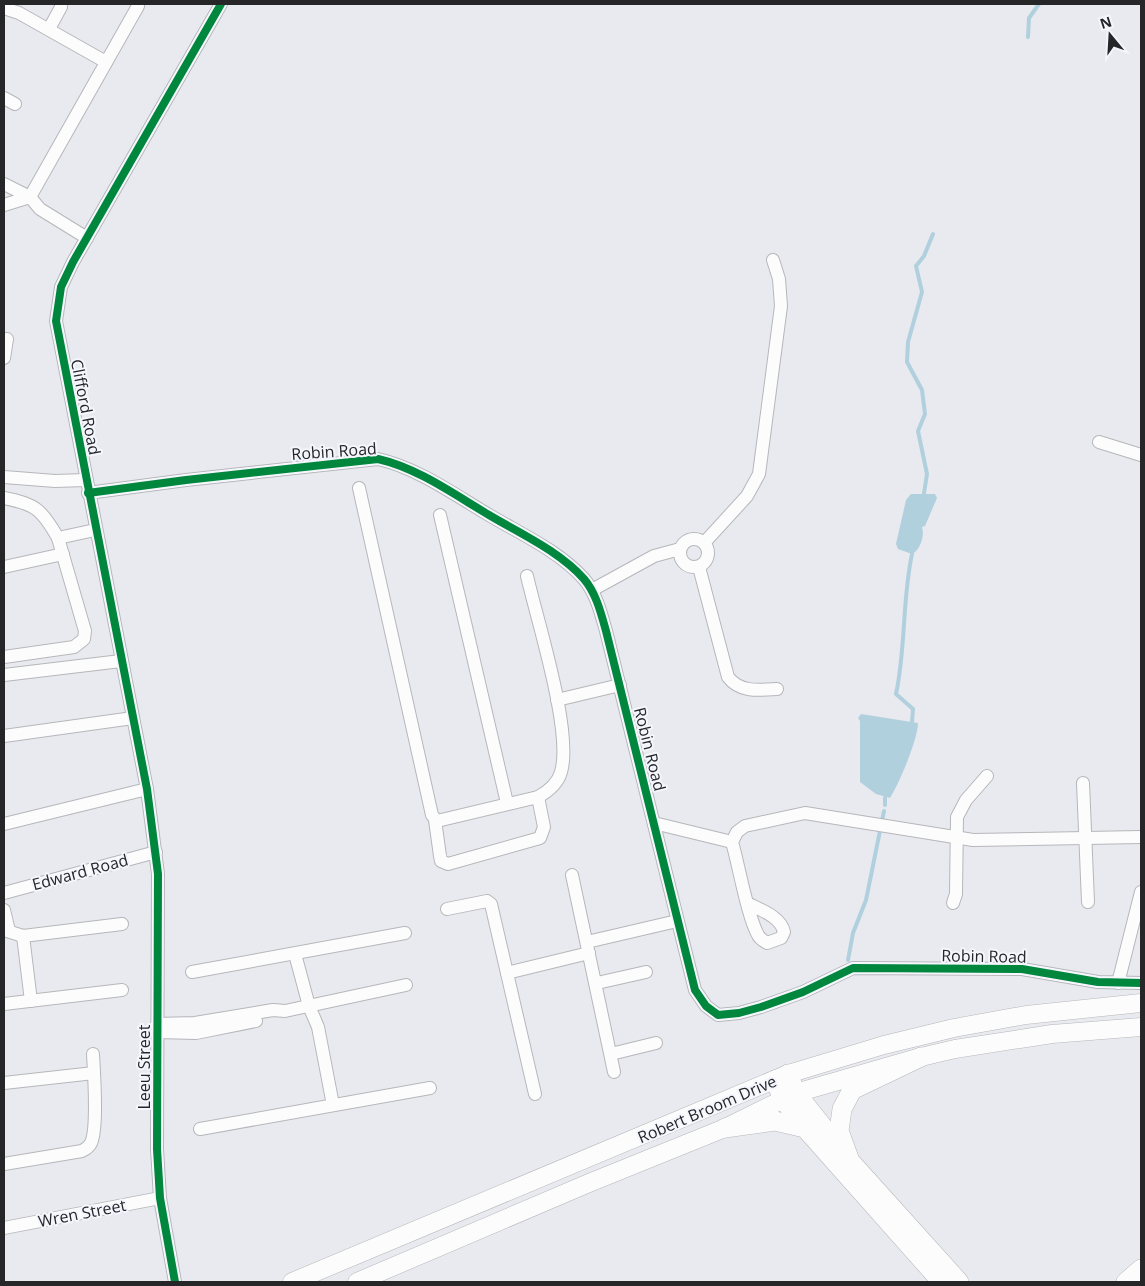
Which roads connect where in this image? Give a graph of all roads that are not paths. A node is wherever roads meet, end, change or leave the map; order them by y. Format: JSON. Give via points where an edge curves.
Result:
{"nodes":[{"id":1,"x":221,"y":4,"type":"edge"},
{"id":2,"x":138,"y":6,"type":"dead end"},
{"id":3,"x":61,"y":7,"type":"dead end"},
{"id":4,"x":4,"y":8,"type":"edge"},
{"id":5,"x":49,"y":29,"type":"junction"},
{"id":6,"x":106,"y":62,"type":"junction"},
{"id":7,"x":4,"y":98,"type":"edge"},
{"id":8,"x":16,"y":104,"type":"dead end"},
{"id":9,"x":4,"y":184,"type":"edge"},
{"id":10,"x":30,"y":197,"type":"junction"},
{"id":11,"x":4,"y":205,"type":"edge"},
{"id":12,"x":87,"y":238,"type":"junction"},
{"id":13,"x":773,"y":260,"type":"dead end"},
{"id":14,"x":7,"y":339,"type":"dead end"},
{"id":15,"x":4,"y":358,"type":"edge"},
{"id":16,"x":1099,"y":442,"type":"dead end"},
{"id":17,"x":1141,"y":455,"type":"edge"},
{"id":18,"x":4,"y":478,"type":"edge"},
{"id":19,"x":86,"y":480,"type":"junction"},
{"id":20,"x":359,"y":488,"type":"dead end"},
{"id":21,"x":88,"y":493,"type":"junction"},
{"id":22,"x":4,"y":498,"type":"edge"},
{"id":23,"x":440,"y":515,"type":"dead end"},
{"id":24,"x":96,"y":530,"type":"junction"},
{"id":25,"x":58,"y":538,"type":"junction"},
{"id":26,"x":704,"y":543,"type":"junction"},
{"id":27,"x":680,"y":549,"type":"junction"},
{"id":28,"x":63,"y":554,"type":"junction"},
{"id":29,"x":4,"y":566,"type":"edge"},
{"id":30,"x":699,"y":567,"type":"junction"},
{"id":31,"x":527,"y":576,"type":"dead end"},
{"id":32,"x":592,"y":590,"type":"junction"},
{"id":33,"x":4,"y":657,"type":"edge"},
{"id":34,"x":121,"y":661,"type":"junction"},
{"id":35,"x":4,"y":675,"type":"edge"},
{"id":36,"x":620,"y":685,"type":"junction"},
{"id":37,"x":777,"y":689,"type":"dead end"},
{"id":38,"x":556,"y":700,"type":"junction"},
{"id":39,"x":132,"y":718,"type":"junction"},
{"id":40,"x":4,"y":736,"type":"edge"},
{"id":41,"x":987,"y":776,"type":"dead end"},
{"id":42,"x":1082,"y":783,"type":"dead end"},
{"id":43,"x":147,"y":789,"type":"junction"},
{"id":44,"x":538,"y":797,"type":"junction"},
{"id":45,"x":507,"y":803,"type":"junction"},
{"id":46,"x":435,"y":820,"type":"junction"},
{"id":47,"x":654,"y":823,"type":"junction"},
{"id":48,"x":4,"y":824,"type":"edge"},
{"id":49,"x":955,"y":837,"type":"junction"},
{"id":50,"x":1141,"y":837,"type":"edge"},
{"id":51,"x":1084,"y":838,"type":"junction"},
{"id":52,"x":732,"y":842,"type":"junction"},
{"id":53,"x":156,"y":852,"type":"junction"},
{"id":54,"x":572,"y":876,"type":"dead end"},
{"id":55,"x":4,"y":892,"type":"edge"},
{"id":56,"x":1141,"y":892,"type":"edge"},
{"id":57,"x":1088,"y":902,"type":"dead end"},
{"id":58,"x":953,"y":903,"type":"dead end"},
{"id":59,"x":749,"y":904,"type":"dead end"},
{"id":60,"x":447,"y":909,"type":"dead end"},
{"id":61,"x":4,"y":910,"type":"edge"},
{"id":62,"x":678,"y":921,"type":"junction"},
{"id":63,"x":122,"y":924,"type":"dead end"},
{"id":64,"x":6,"y":930,"type":"edge"},
{"id":65,"x":405,"y":933,"type":"dead end"},
{"id":66,"x":23,"y":936,"type":"junction"},
{"id":67,"x":588,"y":947,"type":"junction"},
{"id":68,"x":296,"y":954,"type":"junction"},
{"id":69,"x":192,"y":972,"type":"dead end"},
{"id":70,"x":646,"y":972,"type":"dead end"},
{"id":71,"x":507,"y":973,"type":"junction"},
{"id":72,"x":1118,"y":983,"type":"junction"},
{"id":73,"x":1141,"y":983,"type":"edge"},
{"id":74,"x":597,"y":984,"type":"junction"},
{"id":75,"x":406,"y":985,"type":"dead end"},
{"id":76,"x":122,"y":990,"type":"dead end"},
{"id":77,"x":31,"y":1001,"type":"junction"},
{"id":78,"x":1141,"y":1003,"type":"edge"},
{"id":79,"x":4,"y":1004,"type":"edge"},
{"id":80,"x":309,"y":1006,"type":"junction"},
{"id":81,"x":1141,"y":1027,"type":"edge"},
{"id":82,"x":157,"y":1028,"type":"junction"},
{"id":83,"x":656,"y":1043,"type":"dead end"},
{"id":84,"x":93,"y":1054,"type":"dead end"},
{"id":85,"x":610,"y":1054,"type":"junction"},
{"id":86,"x":921,"y":1057,"type":"junction"},
{"id":87,"x":614,"y":1072,"type":"dead end"},
{"id":88,"x":94,"y":1073,"type":"junction"},
{"id":89,"x":781,"y":1077,"type":"junction"},
{"id":90,"x":4,"y":1083,"type":"edge"},
{"id":91,"x":430,"y":1088,"type":"dead end"},
{"id":92,"x":535,"y":1094,"type":"dead end"},
{"id":93,"x":790,"y":1096,"type":"junction"},
{"id":94,"x":333,"y":1104,"type":"junction"},
{"id":95,"x":725,"y":1128,"type":"junction"},
{"id":96,"x":805,"y":1128,"type":"junction"},
{"id":97,"x":200,"y":1129,"type":"dead end"},
{"id":98,"x":850,"y":1161,"type":"junction"},
{"id":99,"x":4,"y":1164,"type":"edge"},
{"id":100,"x":160,"y":1198,"type":"junction"},
{"id":101,"x":4,"y":1228,"type":"edge"},
{"id":102,"x":1141,"y":1270,"type":"edge"},
{"id":103,"x":1141,"y":1279,"type":"edge"},
{"id":104,"x":175,"y":1282,"type":"edge"},
{"id":105,"x":292,"y":1282,"type":"edge"},
{"id":106,"x":358,"y":1282,"type":"edge"},
{"id":107,"x":942,"y":1282,"type":"edge"},
{"id":108,"x":959,"y":1282,"type":"edge"},
{"id":109,"x":1126,"y":1282,"type":"edge"},
{"id":110,"x":1137,"y":1282,"type":"edge"}],
"edges":[{"from":1,"to":12,"type":"street","name":"Clifford Road"},
{"from":2,"to":6,"type":"street"},
{"from":3,"to":5,"type":"street"},
{"from":4,"to":5,"type":"street"},
{"from":5,"to":6,"type":"street"},
{"from":6,"to":10,"type":"street"},
{"from":7,"to":8,"type":"street"},
{"from":9,"to":10,"type":"street"},
{"from":10,"to":11,"type":"street"},
{"from":10,"to":12,"type":"street","via":[[40,209]]},
{"from":12,"to":19,"type":"street","name":"Clifford Road","via":[[61,287],[56,321]]},
{"from":13,"to":26,"type":"street","via":[[779,279],[781,306],[760,474],[747,496]]},
{"from":14,"to":15,"type":"street"},
{"from":16,"to":17,"type":"street"},
{"from":18,"to":19,"type":"street"},
{"from":19,"to":21,"type":"street","name":"Clifford Road"},
{"from":20,"to":46,"type":"street","via":[[396,662]]},
{"from":21,"to":24,"type":"street","name":"Clifford Road"},
{"from":21,"to":32,"type":"street","name":"Robin Road","via":[[378,459],[434,483],[534,542],[575,570]]},
{"from":22,"to":25,"type":"street","via":[[38,508]]},
{"from":23,"to":45,"type":"street"},
{"from":24,"to":25,"type":"street"},
{"from":24,"to":34,"type":"street","name":"Clifford Road"},
{"from":25,"to":28,"type":"street"},
{"from":26,"to":27,"type":"street","via":[[688,540]]},
{"from":26,"to":30,"type":"street","via":[[708,556]]},
{"from":27,"to":30,"type":"street","via":[[680,560],[684,564]]},
{"from":27,"to":32,"type":"street","via":[[654,556]]},
{"from":28,"to":29,"type":"street"},
{"from":28,"to":33,"type":"street","via":[[85,631],[83,641],[74,647]]},
{"from":30,"to":37,"type":"street","via":[[728,677],[745,688]]},
{"from":31,"to":38,"type":"street"},
{"from":32,"to":36,"type":"street","name":"Robin Road"},
{"from":34,"to":35,"type":"street"},
{"from":34,"to":39,"type":"street","name":"Clifford Road"},
{"from":36,"to":38,"type":"street"},
{"from":36,"to":47,"type":"street","name":"Robin Road"},
{"from":38,"to":44,"type":"street","via":[[563,736],[561,772],[550,788]]},
{"from":39,"to":40,"type":"street"},
{"from":39,"to":43,"type":"street","name":"Clifford Road"},
{"from":41,"to":49,"type":"street","via":[[956,817]]},
{"from":42,"to":51,"type":"street"},
{"from":43,"to":48,"type":"street"},
{"from":43,"to":53,"type":"street","name":"Clifford Road"},
{"from":44,"to":45,"type":"street"},
{"from":44,"to":46,"type":"street","via":[[544,827],[540,838],[448,864],[441,861]]},
{"from":45,"to":46,"type":"street"},
{"from":47,"to":52,"type":"street"},
{"from":47,"to":62,"type":"street","name":"Robin Road"},
{"from":49,"to":51,"type":"street","via":[[973,840]]},
{"from":49,"to":52,"type":"street","via":[[799,814],[745,826]]},
{"from":49,"to":58,"type":"street","via":[[956,894]]},
{"from":50,"to":51,"type":"street"},
{"from":51,"to":57,"type":"street"},
{"from":52,"to":59,"type":"street"},
{"from":53,"to":55,"type":"street","name":"Edward Road"},
{"from":53,"to":82,"type":"street","name":"Leeu Street"},
{"from":54,"to":67,"type":"street"},
{"from":56,"to":72,"type":"street"},
{"from":60,"to":71,"type":"street","via":[[490,902]]},
{"from":61,"to":64,"type":"street"},
{"from":62,"to":67,"type":"street"},
{"from":62,"to":72,"type":"street","name":"Robin Road","via":[[695,990],[706,1006],[722,1016],[803,992],[853,968],[1022,969]]},
{"from":63,"to":66,"type":"street"},
{"from":64,"to":66,"type":"street"},
{"from":65,"to":68,"type":"street"},
{"from":66,"to":77,"type":"street"},
{"from":67,"to":71,"type":"street"},
{"from":67,"to":74,"type":"street"},
{"from":68,"to":69,"type":"street"},
{"from":68,"to":80,"type":"street"},
{"from":70,"to":74,"type":"street"},
{"from":71,"to":92,"type":"street"},
{"from":72,"to":73,"type":"street","name":"Robin Road"},
{"from":74,"to":85,"type":"street"},
{"from":75,"to":80,"type":"street"},
{"from":76,"to":77,"type":"street"},
{"from":77,"to":79,"type":"street"},
{"from":78,"to":89,"type":"street","name":"Robert Broom Drive","via":[[1026,1015],[954,1028],[884,1045]]},
{"from":80,"to":82,"type":"street","via":[[265,1019],[196,1032]]},
{"from":80,"to":94,"type":"street","via":[[318,1027]]},
{"from":81,"to":86,"type":"street","name":"Robert Broom Drive","via":[[999,1041]]},
{"from":82,"to":100,"type":"street","name":"Leeu Street"},
{"from":83,"to":85,"type":"street"},
{"from":84,"to":88,"type":"street"},
{"from":85,"to":87,"type":"street"},
{"from":86,"to":93,"type":"street","name":"Robert Broom Drive"},
{"from":86,"to":98,"type":"main road","via":[[861,1085],[849,1095],[839,1127]]},
{"from":88,"to":90,"type":"street"},
{"from":88,"to":99,"type":"street","via":[[92,1138],[86,1148]]},
{"from":89,"to":93,"type":"main road"},
{"from":89,"to":105,"type":"street","name":"Robert Broom Drive"},
{"from":91,"to":94,"type":"street"},
{"from":93,"to":95,"type":"street","name":"Robert Broom Drive"},
{"from":93,"to":96,"type":"main road"},
{"from":93,"to":98,"type":"main road"},
{"from":94,"to":97,"type":"street"},
{"from":95,"to":96,"type":"main road","via":[[775,1121]]},
{"from":95,"to":106,"type":"street","name":"Robert Broom Drive","via":[[589,1182]]},
{"from":96,"to":107,"type":"main road"},
{"from":98,"to":108,"type":"main road"},
{"from":100,"to":101,"type":"street","name":"Wren Street"},
{"from":100,"to":104,"type":"street","name":"Leeu Street"},
{"from":102,"to":109,"type":"main road"},
{"from":103,"to":110,"type":"main road"}]}
